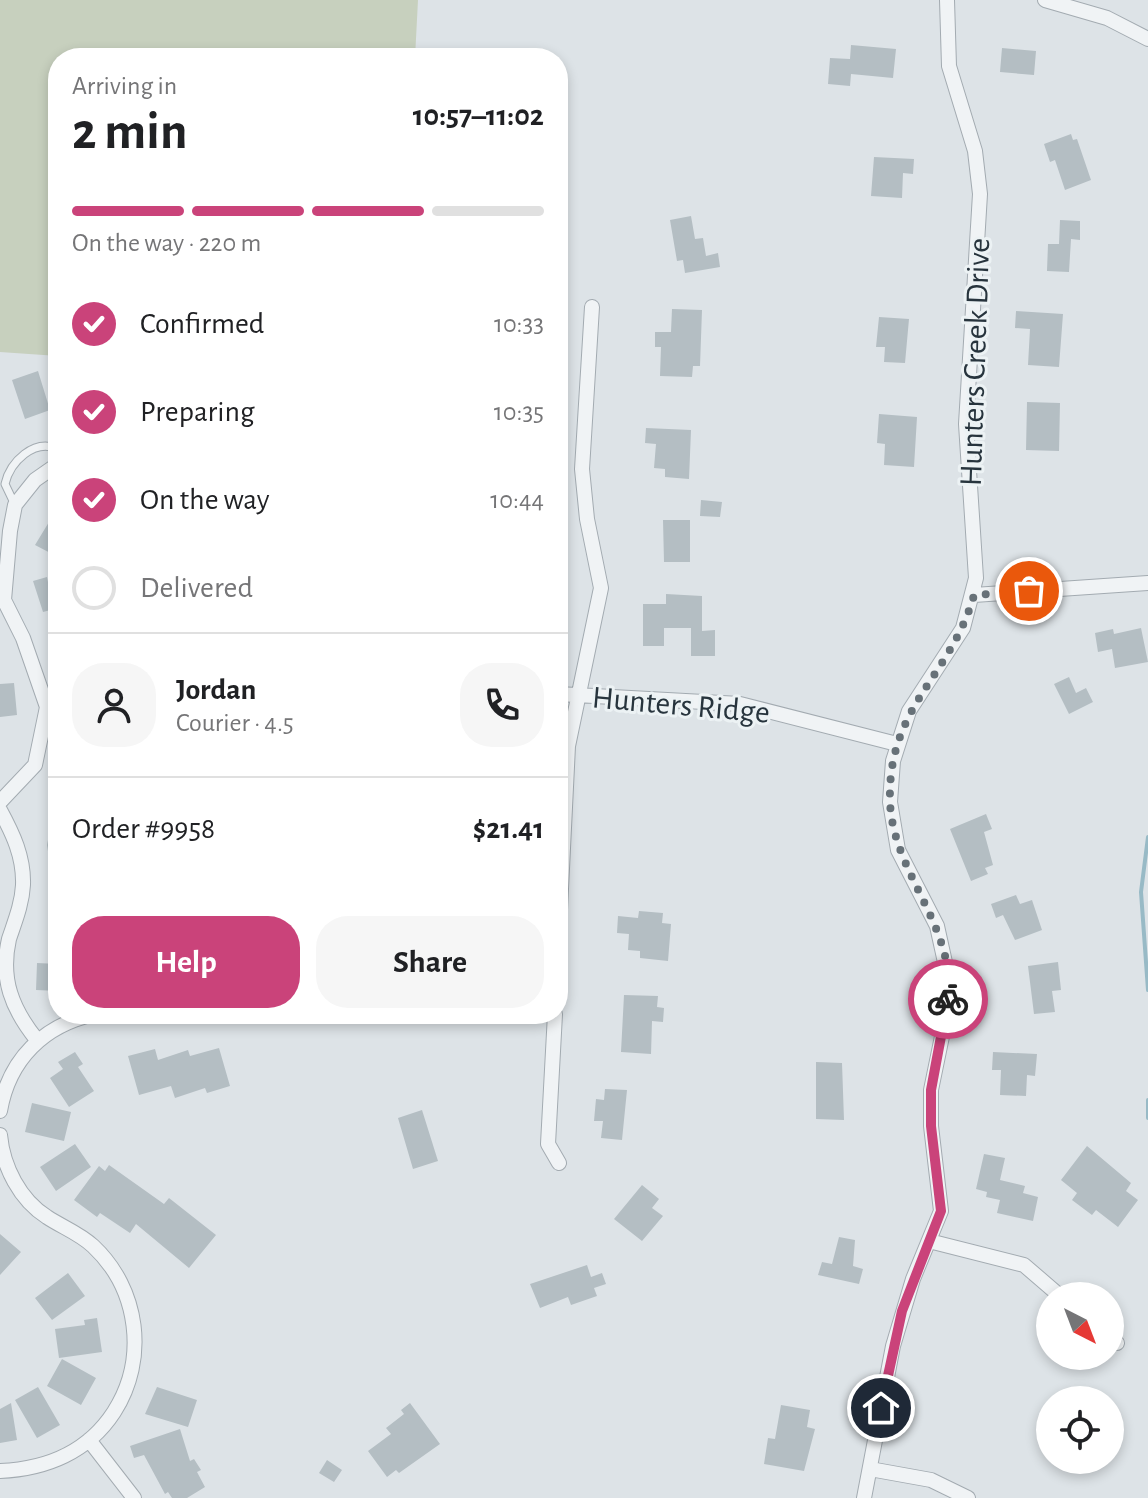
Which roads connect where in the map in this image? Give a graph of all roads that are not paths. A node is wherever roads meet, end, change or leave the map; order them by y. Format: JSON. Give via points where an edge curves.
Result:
{"nodes":[{"id":1,"x":947,"y":0,"type":"edge"},
{"id":2,"x":1045,"y":0,"type":"edge"},
{"id":3,"x":1148,"y":39,"type":"edge"},
{"id":4,"x":592,"y":307,"type":"dead end"},
{"id":5,"x":48,"y":446,"type":"edge"},
{"id":6,"x":48,"y":471,"type":"edge"},
{"id":7,"x":15,"y":505,"type":"junction"},
{"id":8,"x":1148,"y":583,"type":"edge"},
{"id":9,"x":974,"y":595,"type":"junction"},
{"id":10,"x":568,"y":694,"type":"edge"},
{"id":11,"x":578,"y":695,"type":"junction"},
{"id":12,"x":897,"y":744,"type":"junction"},
{"id":13,"x":568,"y":746,"type":"edge"},
{"id":14,"x":0,"y":802,"type":"edge"},
{"id":15,"x":0,"y":810,"type":"edge"},
{"id":16,"x":66,"y":1024,"type":"edge"},
{"id":17,"x":554,"y":1024,"type":"edge"},
{"id":18,"x":37,"y":1040,"type":"junction"},
{"id":19,"x":0,"y":1111,"type":"edge"},
{"id":20,"x":0,"y":1135,"type":"edge"},
{"id":21,"x":559,"y":1163,"type":"dead end"},
{"id":22,"x":929,"y":1241,"type":"junction"},
{"id":23,"x":1044,"y":1282,"type":"edge"},
{"id":24,"x":89,"y":1440,"type":"junction"},
{"id":25,"x":870,"y":1469,"type":"junction"},
{"id":26,"x":0,"y":1471,"type":"edge"},
{"id":27,"x":134,"y":1498,"type":"edge"},
{"id":28,"x":864,"y":1498,"type":"edge"},
{"id":29,"x":968,"y":1498,"type":"edge"}],
"edges":[{"from":1,"to":9,"type":"street","name":"Hunters Creek Drive","via":[[949,66],[975,151],[980,194],[966,424],[976,550]]},
{"from":2,"to":3,"type":"street","via":[[1107,18]]},
{"from":4,"to":11,"type":"street","via":[[583,487],[601,588]]},
{"from":5,"to":7,"type":"lane","via":[[16,461],[5,484]]},
{"from":6,"to":7,"type":"street"},
{"from":7,"to":14,"type":"street","via":[[4,600],[47,707],[35,765]]},
{"from":8,"to":9,"type":"street"},
{"from":9,"to":12,"type":"street","name":"Hunters Creek Drive","via":[[956,643],[909,711]]},
{"from":10,"to":11,"type":"street","name":"Hunters Ridge"},
{"from":11,"to":12,"type":"street","name":"Hunters Ridge","via":[[754,706]]},
{"from":11,"to":13,"type":"street"},
{"from":12,"to":22,"type":"street","name":"Hunters Creek Drive","via":[[892,828],[905,868],[937,926],[948,976],[947,1012],[931,1090],[941,1211]]},
{"from":15,"to":18,"type":"street","via":[[16,841],[23,871],[20,905],[5,954],[5,984],[16,1012]]},
{"from":16,"to":18,"type":"street"},
{"from":17,"to":21,"type":"street","via":[[548,1144]]},
{"from":18,"to":19,"type":"street","via":[[9,1077]]},
{"from":20,"to":24,"type":"street","via":[[10,1173],[26,1198],[91,1244],[113,1269],[129,1301],[135,1335],[132,1372],[119,1405]]},
{"from":22,"to":23,"type":"street","via":[[1024,1265]]},
{"from":22,"to":25,"type":"street","name":"Hunters Creek Drive","via":[[893,1346]]},
{"from":24,"to":26,"type":"street","via":[[47,1464]]},
{"from":24,"to":27,"type":"street"},
{"from":25,"to":28,"type":"street","name":"Hunters Creek Drive"},
{"from":25,"to":29,"type":"street","via":[[931,1480]]}]}
